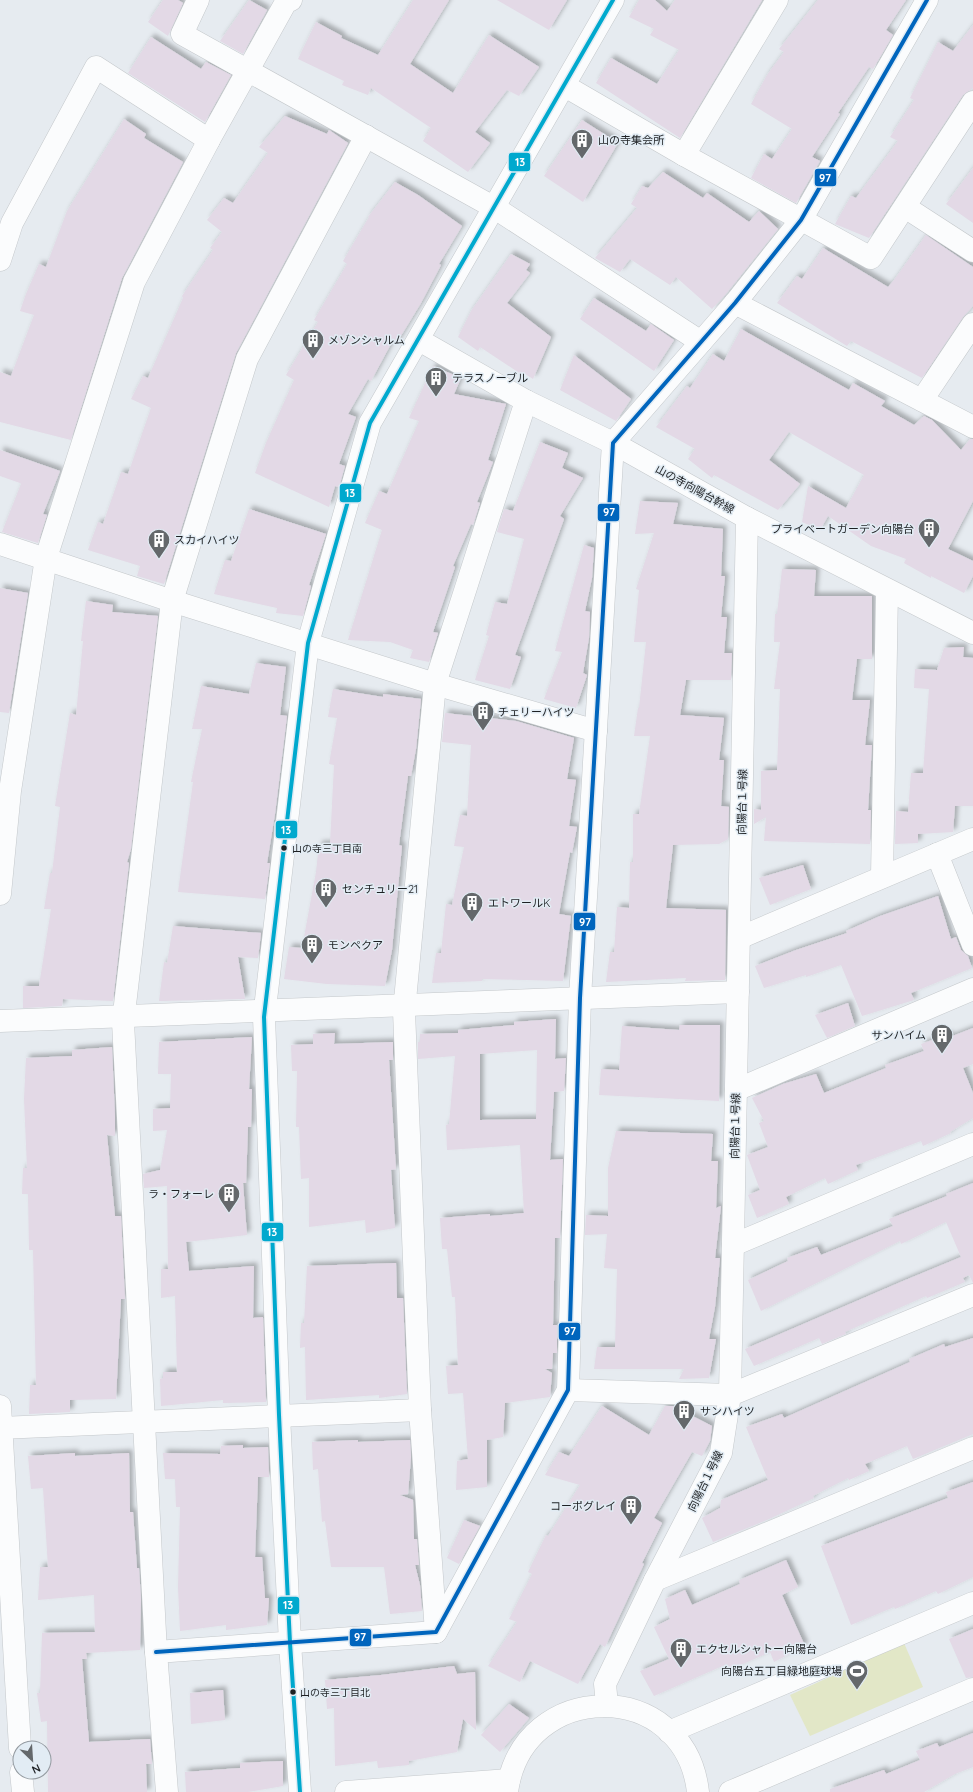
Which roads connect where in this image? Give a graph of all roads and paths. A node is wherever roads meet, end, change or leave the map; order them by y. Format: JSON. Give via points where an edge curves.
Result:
{"nodes":[{"id":1,"x":198,"y":0,"type":"edge"},
{"id":2,"x":291,"y":0,"type":"edge"},
{"id":3,"x":613,"y":0,"type":"edge"},
{"id":4,"x":777,"y":0,"type":"edge"},
{"id":5,"x":927,"y":0,"type":"edge"},
{"id":6,"x":248,"y":71,"type":"junction"},
{"id":7,"x":565,"y":86,"type":"junction"},
{"id":8,"x":973,"y":102,"type":"edge"},
{"id":9,"x":366,"y":136,"type":"junction"},
{"id":10,"x":209,"y":140,"type":"junction"},
{"id":11,"x":684,"y":155,"type":"junction"},
{"id":12,"x":905,"y":207,"type":"junction"},
{"id":13,"x":495,"y":208,"type":"junction"},
{"id":14,"x":801,"y":220,"type":"junction"},
{"id":15,"x":973,"y":252,"type":"edge"},
{"id":16,"x":0,"y":260,"type":"edge"},
{"id":17,"x":735,"y":303,"type":"junction"},
{"id":18,"x":973,"y":324,"type":"edge"},
{"id":19,"x":419,"y":340,"type":"junction"},
{"id":20,"x":701,"y":342,"type":"junction"},
{"id":21,"x":922,"y":400,"type":"junction"},
{"id":22,"x":526,"y":401,"type":"junction"},
{"id":23,"x":973,"y":427,"type":"edge"},
{"id":24,"x":613,"y":443,"type":"junction"},
{"id":25,"x":747,"y":518,"type":"junction"},
{"id":26,"x":0,"y":544,"type":"edge"},
{"id":27,"x":46,"y":558,"type":"junction"},
{"id":28,"x":887,"y":591,"type":"junction"},
{"id":29,"x":172,"y":601,"type":"junction"},
{"id":30,"x":973,"y":634,"type":"edge"},
{"id":31,"x":308,"y":643,"type":"junction"},
{"id":32,"x":435,"y":684,"type":"junction"},
{"id":33,"x":596,"y":731,"type":"junction"},
{"id":34,"x":973,"y":839,"type":"edge"},
{"id":35,"x":937,"y":854,"type":"junction"},
{"id":36,"x":882,"y":877,"type":"junction"},
{"id":37,"x":0,"y":894,"type":"edge"},
{"id":38,"x":739,"y":938,"type":"junction"},
{"id":39,"x":973,"y":946,"type":"edge"},
{"id":40,"x":973,"y":989,"type":"edge"},
{"id":41,"x":738,"y":992,"type":"junction"},
{"id":42,"x":580,"y":998,"type":"junction"},
{"id":43,"x":405,"y":1005,"type":"junction"},
{"id":44,"x":264,"y":1010,"type":"junction"},
{"id":45,"x":123,"y":1016,"type":"junction"},
{"id":46,"x":0,"y":1021,"type":"edge"},
{"id":47,"x":736,"y":1090,"type":"junction"},
{"id":48,"x":973,"y":1144,"type":"edge"},
{"id":49,"x":733,"y":1245,"type":"junction"},
{"id":50,"x":973,"y":1294,"type":"edge"},
{"id":51,"x":568,"y":1390,"type":"junction"},
{"id":52,"x":730,"y":1395,"type":"junction"},
{"id":53,"x":0,"y":1406,"type":"edge"},
{"id":54,"x":420,"y":1410,"type":"junction"},
{"id":55,"x":279,"y":1416,"type":"junction"},
{"id":56,"x":145,"y":1421,"type":"junction"},
{"id":57,"x":0,"y":1428,"type":"edge"},
{"id":58,"x":973,"y":1448,"type":"edge"},
{"id":59,"x":655,"y":1580,"type":"junction"},
{"id":60,"x":973,"y":1603,"type":"edge"},
{"id":61,"x":436,"y":1632,"type":"junction"},
{"id":62,"x":290,"y":1643,"type":"junction"},
{"id":63,"x":156,"y":1652,"type":"junction"},
{"id":64,"x":973,"y":1689,"type":"edge"},
{"id":65,"x":607,"y":1705,"type":"junction"},
{"id":66,"x":669,"y":1732,"type":"junction"},
{"id":67,"x":20,"y":1740,"type":"edge"},
{"id":68,"x":22,"y":1780,"type":"edge"},
{"id":69,"x":508,"y":1786,"type":"edge"},
{"id":70,"x":23,"y":1792,"type":"edge"},
{"id":71,"x":167,"y":1792,"type":"edge"},
{"id":72,"x":300,"y":1792,"type":"edge"},
{"id":73,"x":346,"y":1792,"type":"edge"},
{"id":74,"x":698,"y":1792,"type":"edge"},
{"id":75,"x":730,"y":1792,"type":"edge"}],
"edges":[{"from":1,"to":6,"type":"street","via":[[182,34]]},
{"from":2,"to":6,"type":"street","via":[[286,2]]},
{"from":3,"to":7,"type":"street"},
{"from":4,"to":11,"type":"street"},
{"from":5,"to":14,"type":"street"},
{"from":6,"to":9,"type":"street"},
{"from":6,"to":10,"type":"street"},
{"from":7,"to":11,"type":"street"},
{"from":7,"to":13,"type":"street"},
{"from":8,"to":12,"type":"street"},
{"from":9,"to":13,"type":"street"},
{"from":9,"to":29,"type":"street","via":[[247,359]]},
{"from":10,"to":16,"type":"street","via":[[96,67],[12,224]]},
{"from":10,"to":27,"type":"street","via":[[134,282]]},
{"from":11,"to":14,"type":"street"},
{"from":12,"to":14,"type":"street","via":[[871,258]]},
{"from":12,"to":15,"type":"street"},
{"from":13,"to":19,"type":"street"},
{"from":13,"to":20,"type":"street"},
{"from":14,"to":17,"type":"street"},
{"from":17,"to":20,"type":"street"},
{"from":17,"to":21,"type":"street"},
{"from":18,"to":21,"type":"street"},
{"from":19,"to":22,"type":"street","name":"山の寺向陽台幹線"},
{"from":19,"to":31,"type":"street","via":[[370,423]]},
{"from":20,"to":24,"type":"street"},
{"from":21,"to":23,"type":"street"},
{"from":22,"to":24,"type":"street","name":"山の寺向陽台幹線"},
{"from":22,"to":32,"type":"street"},
{"from":24,"to":25,"type":"street","name":"山の寺向陽台幹線"},
{"from":24,"to":33,"type":"street"},
{"from":25,"to":28,"type":"street","name":"山の寺向陽台幹線"},
{"from":25,"to":38,"type":"street","name":"向陽台１号線"},
{"from":26,"to":27,"type":"street"},
{"from":27,"to":29,"type":"street"},
{"from":27,"to":37,"type":"street","via":[[10,791]]},
{"from":28,"to":30,"type":"street","name":"山の寺向陽台幹線"},
{"from":28,"to":36,"type":"street"},
{"from":29,"to":31,"type":"street"},
{"from":29,"to":45,"type":"street"},
{"from":31,"to":32,"type":"street"},
{"from":31,"to":44,"type":"street"},
{"from":32,"to":33,"type":"street"},
{"from":32,"to":43,"type":"street"},
{"from":33,"to":42,"type":"street"},
{"from":34,"to":35,"type":"street"},
{"from":35,"to":36,"type":"street"},
{"from":35,"to":39,"type":"street"},
{"from":36,"to":38,"type":"street"},
{"from":38,"to":41,"type":"street","name":"向陽台１号線"},
{"from":40,"to":47,"type":"street"},
{"from":41,"to":42,"type":"street"},
{"from":41,"to":47,"type":"street","name":"向陽台１号線"},
{"from":42,"to":43,"type":"street"},
{"from":42,"to":51,"type":"street"},
{"from":43,"to":44,"type":"street"},
{"from":43,"to":54,"type":"street"},
{"from":44,"to":45,"type":"street"},
{"from":44,"to":55,"type":"street"},
{"from":45,"to":46,"type":"street"},
{"from":45,"to":56,"type":"street"},
{"from":47,"to":49,"type":"street","name":"向陽台１号線"},
{"from":48,"to":49,"type":"street"},
{"from":49,"to":52,"type":"street","name":"向陽台１号線"},
{"from":50,"to":52,"type":"street"},
{"from":51,"to":52,"type":"street"},
{"from":51,"to":61,"type":"street"},
{"from":52,"to":59,"type":"street","name":"向陽台１号線","via":[[721,1453]]},
{"from":53,"to":57,"type":"street"},
{"from":54,"to":55,"type":"street"},
{"from":54,"to":61,"type":"street"},
{"from":55,"to":56,"type":"street"},
{"from":55,"to":62,"type":"street"},
{"from":56,"to":57,"type":"street"},
{"from":56,"to":63,"type":"street"},
{"from":57,"to":67,"type":"street"},
{"from":58,"to":59,"type":"street"},
{"from":59,"to":65,"type":"street","name":"向陽台１号線","via":[[605,1684]]},
{"from":60,"to":66,"type":"street"},
{"from":61,"to":62,"type":"street"},
{"from":62,"to":63,"type":"street"},
{"from":62,"to":72,"type":"street"},
{"from":63,"to":71,"type":"street"},
{"from":64,"to":75,"type":"street"},
{"from":65,"to":66,"type":"street","via":[[630,1709],[651,1718]]},
{"from":65,"to":69,"type":"street","via":[[580,1708],[556,1717],[541,1728],[518,1755]]},
{"from":66,"to":74,"type":"street","via":[[685,1752],[696,1776]]},
{"from":68,"to":70,"type":"street"},
{"from":69,"to":73,"type":"street"}]}
